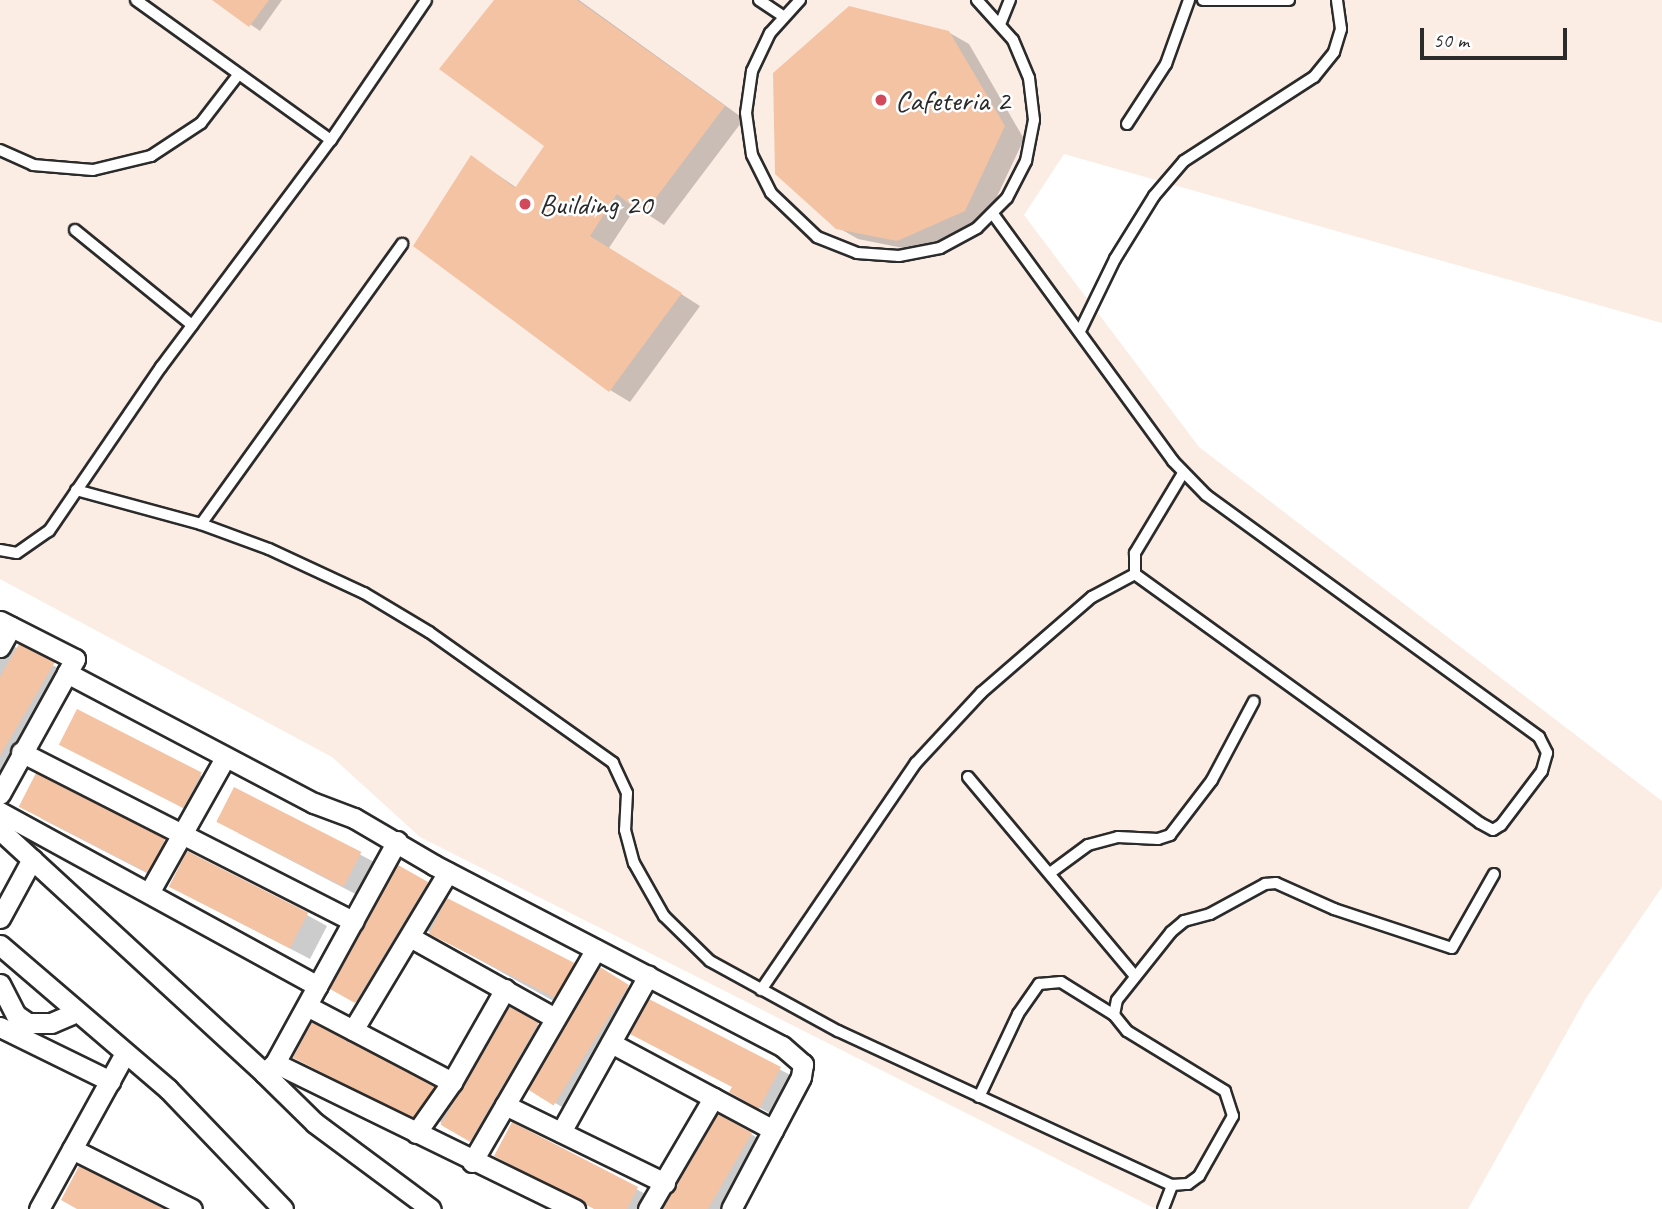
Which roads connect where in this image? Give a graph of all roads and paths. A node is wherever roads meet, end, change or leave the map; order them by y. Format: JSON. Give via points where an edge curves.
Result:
{"nodes":[{"id":1,"x":135,"y":0,"type":"edge"},
{"id":2,"x":426,"y":0,"type":"edge"},
{"id":3,"x":760,"y":0,"type":"edge"},
{"id":4,"x":800,"y":0,"type":"edge"},
{"id":5,"x":977,"y":0,"type":"edge"},
{"id":6,"x":1010,"y":0,"type":"edge"},
{"id":7,"x":1189,"y":0,"type":"edge"},
{"id":8,"x":1203,"y":0,"type":"edge"},
{"id":9,"x":1289,"y":0,"type":"edge"},
{"id":10,"x":1337,"y":0,"type":"edge"},
{"id":11,"x":783,"y":16,"type":"junction"},
{"id":12,"x":1001,"y":22,"type":"junction"},
{"id":13,"x":238,"y":75,"type":"junction"},
{"id":14,"x":1127,"y":124,"type":"dead end"},
{"id":15,"x":331,"y":140,"type":"junction"},
{"id":16,"x":0,"y":150,"type":"edge"},
{"id":17,"x":993,"y":214,"type":"junction"},
{"id":18,"x":75,"y":230,"type":"dead end"},
{"id":19,"x":402,"y":244,"type":"dead end"},
{"id":20,"x":192,"y":325,"type":"junction"},
{"id":21,"x":1081,"y":329,"type":"junction"},
{"id":22,"x":1183,"y":473,"type":"junction"},
{"id":23,"x":76,"y":490,"type":"junction"},
{"id":24,"x":201,"y":524,"type":"junction"},
{"id":25,"x":0,"y":550,"type":"edge"},
{"id":26,"x":1135,"y":574,"type":"junction"},
{"id":27,"x":5,"y":624,"type":"edge"},
{"id":28,"x":0,"y":647,"type":"edge"},
{"id":29,"x":67,"y":673,"type":"junction"},
{"id":30,"x":1254,"y":701,"type":"dead end"},
{"id":31,"x":21,"y":751,"type":"junction"},
{"id":32,"x":225,"y":758,"type":"junction"},
{"id":33,"x":968,"y":777,"type":"dead end"},
{"id":34,"x":0,"y":794,"type":"edge"},
{"id":35,"x":0,"y":812,"type":"edge"},
{"id":36,"x":0,"y":830,"type":"edge"},
{"id":37,"x":183,"y":832,"type":"junction"},
{"id":38,"x":397,"y":841,"type":"junction"},
{"id":39,"x":32,"y":859,"type":"junction"},
{"id":40,"x":448,"y":872,"type":"junction"},
{"id":41,"x":1050,"y":873,"type":"junction"},
{"id":42,"x":1494,"y":874,"type":"dead end"},
{"id":43,"x":150,"y":891,"type":"junction"},
{"id":44,"x":0,"y":918,"type":"edge"},
{"id":45,"x":353,"y":921,"type":"junction"},
{"id":46,"x":410,"y":937,"type":"junction"},
{"id":47,"x":5,"y":949,"type":"edge"},
{"id":48,"x":596,"y":949,"type":"junction"},
{"id":49,"x":0,"y":972,"type":"edge"},
{"id":50,"x":648,"y":976,"type":"junction"},
{"id":51,"x":1135,"y":976,"type":"junction"},
{"id":52,"x":0,"y":984,"type":"edge"},
{"id":53,"x":318,"y":986,"type":"junction"},
{"id":54,"x":505,"y":989,"type":"junction"},
{"id":55,"x":761,"y":990,"type":"junction"},
{"id":56,"x":307,"y":1006,"type":"junction"},
{"id":57,"x":77,"y":1012,"type":"junction"},
{"id":58,"x":1114,"y":1015,"type":"junction"},
{"id":59,"x":555,"y":1018,"type":"junction"},
{"id":60,"x":0,"y":1027,"type":"edge"},
{"id":61,"x":353,"y":1030,"type":"junction"},
{"id":62,"x":611,"y":1043,"type":"junction"},
{"id":63,"x":125,"y":1053,"type":"junction"},
{"id":64,"x":269,"y":1068,"type":"junction"},
{"id":65,"x":110,"y":1082,"type":"junction"},
{"id":66,"x":452,"y":1082,"type":"junction"},
{"id":67,"x":979,"y":1097,"type":"junction"},
{"id":68,"x":713,"y":1098,"type":"junction"},
{"id":69,"x":505,"y":1105,"type":"junction"},
{"id":70,"x":773,"y":1130,"type":"junction"},
{"id":71,"x":561,"y":1132,"type":"junction"},
{"id":72,"x":416,"y":1133,"type":"junction"},
{"id":73,"x":72,"y":1149,"type":"junction"},
{"id":74,"x":472,"y":1162,"type":"junction"},
{"id":75,"x":664,"y":1183,"type":"junction"},
{"id":76,"x":1172,"y":1185,"type":"junction"},
{"id":77,"x":38,"y":1209,"type":"edge"},
{"id":78,"x":192,"y":1209,"type":"edge"},
{"id":79,"x":283,"y":1209,"type":"edge"},
{"id":80,"x":432,"y":1209,"type":"edge"},
{"id":81,"x":575,"y":1209,"type":"edge"},
{"id":82,"x":648,"y":1209,"type":"edge"},
{"id":83,"x":731,"y":1209,"type":"edge"},
{"id":84,"x":1163,"y":1209,"type":"edge"}],
"edges":[{"from":1,"to":13,"type":"lane"},
{"from":2,"to":15,"type":"lane"},
{"from":3,"to":11,"type":"lane"},
{"from":4,"to":11,"type":"lane"},
{"from":5,"to":12,"type":"lane"},
{"from":6,"to":12,"type":"lane"},
{"from":7,"to":14,"type":"lane","via":[[1166,64]]},
{"from":8,"to":9,"type":"lane"},
{"from":10,"to":21,"type":"lane","via":[[1341,29],[1335,52],[1314,76],[1184,161],[1154,196],[1115,259]]},
{"from":11,"to":17,"type":"lane","via":[[755,61],[746,113],[760,175],[800,225],[836,246],[899,256],[950,244]]},
{"from":12,"to":17,"type":"lane","via":[[1023,58],[1034,120],[1018,180]]},
{"from":13,"to":15,"type":"lane"},
{"from":13,"to":16,"type":"lane","via":[[201,123],[151,156],[93,170],[33,165]]},
{"from":15,"to":20,"type":"lane"},
{"from":17,"to":21,"type":"lane"},
{"from":18,"to":20,"type":"lane"},
{"from":19,"to":24,"type":"lane"},
{"from":20,"to":23,"type":"lane"},
{"from":21,"to":22,"type":"lane"},
{"from":22,"to":26,"type":"lane","via":[[1135,553]]},
{"from":22,"to":26,"type":"lane","via":[[1255,531],[1531,728],[1545,745],[1542,771],[1493,830]]},
{"from":23,"to":24,"type":"lane"},
{"from":23,"to":25,"type":"lane","via":[[49,531],[17,554]]},
{"from":24,"to":55,"type":"lane","via":[[364,593],[429,632],[597,750],[622,778],[628,847],[664,916],[710,961]]},
{"from":26,"to":55,"type":"lane","via":[[1092,597],[1031,649],[981,693],[916,763]]},
{"from":27,"to":28,"type":"street"},
{"from":27,"to":29,"type":"street","via":[[75,659]]},
{"from":29,"to":31,"type":"street"},
{"from":29,"to":32,"type":"street"},
{"from":30,"to":41,"type":"lane","via":[[1212,780],[1170,835],[1118,837],[1088,845]]},
{"from":31,"to":34,"type":"street"},
{"from":31,"to":37,"type":"street"},
{"from":32,"to":37,"type":"street"},
{"from":32,"to":38,"type":"street"},
{"from":33,"to":41,"type":"lane"},
{"from":35,"to":43,"type":"street"},
{"from":36,"to":39,"type":"street"},
{"from":37,"to":43,"type":"street"},
{"from":37,"to":45,"type":"street"},
{"from":38,"to":40,"type":"street"},
{"from":38,"to":45,"type":"street"},
{"from":39,"to":44,"type":"street"},
{"from":39,"to":64,"type":"street"},
{"from":40,"to":46,"type":"street"},
{"from":40,"to":48,"type":"street"},
{"from":41,"to":51,"type":"lane"},
{"from":42,"to":51,"type":"lane","via":[[1451,948],[1335,909],[1276,883],[1265,884],[1210,914],[1184,920]]},
{"from":43,"to":53,"type":"street"},
{"from":45,"to":53,"type":"street"},
{"from":46,"to":54,"type":"street"},
{"from":46,"to":61,"type":"street"},
{"from":47,"to":49,"type":"street"},
{"from":47,"to":57,"type":"street"},
{"from":48,"to":50,"type":"street"},
{"from":48,"to":59,"type":"street"},
{"from":50,"to":62,"type":"street"},
{"from":50,"to":70,"type":"street","via":[[799,1056],[801,1077]]},
{"from":51,"to":58,"type":"lane","via":[[1117,1000]]},
{"from":52,"to":57,"type":"street","via":[[16,1015],[28,1023],[51,1023]]},
{"from":53,"to":56,"type":"street"},
{"from":54,"to":59,"type":"street"},
{"from":54,"to":66,"type":"street"},
{"from":55,"to":67,"type":"lane"},
{"from":56,"to":61,"type":"street"},
{"from":56,"to":64,"type":"street"},
{"from":57,"to":63,"type":"street"},
{"from":58,"to":67,"type":"lane","via":[[1061,982],[1039,984],[1018,1014]]},
{"from":58,"to":76,"type":"lane","via":[[1127,1031],[1225,1091],[1231,1101],[1233,1116],[1199,1176],[1188,1184]]},
{"from":59,"to":69,"type":"street"},
{"from":60,"to":65,"type":"street"},
{"from":61,"to":66,"type":"street"},
{"from":62,"to":68,"type":"street"},
{"from":62,"to":71,"type":"street"},
{"from":63,"to":65,"type":"street"},
{"from":63,"to":79,"type":"street","via":[[168,1089]]},
{"from":64,"to":72,"type":"street"},
{"from":64,"to":80,"type":"street","via":[[315,1123]]},
{"from":65,"to":73,"type":"street"},
{"from":66,"to":72,"type":"street"},
{"from":67,"to":76,"type":"lane"},
{"from":68,"to":70,"type":"street"},
{"from":68,"to":75,"type":"street"},
{"from":69,"to":71,"type":"street"},
{"from":69,"to":74,"type":"street"},
{"from":70,"to":83,"type":"street"},
{"from":71,"to":75,"type":"street"},
{"from":72,"to":74,"type":"street"},
{"from":73,"to":77,"type":"street"},
{"from":73,"to":78,"type":"street"},
{"from":74,"to":81,"type":"street"},
{"from":75,"to":82,"type":"street"},
{"from":76,"to":84,"type":"lane"}]}
